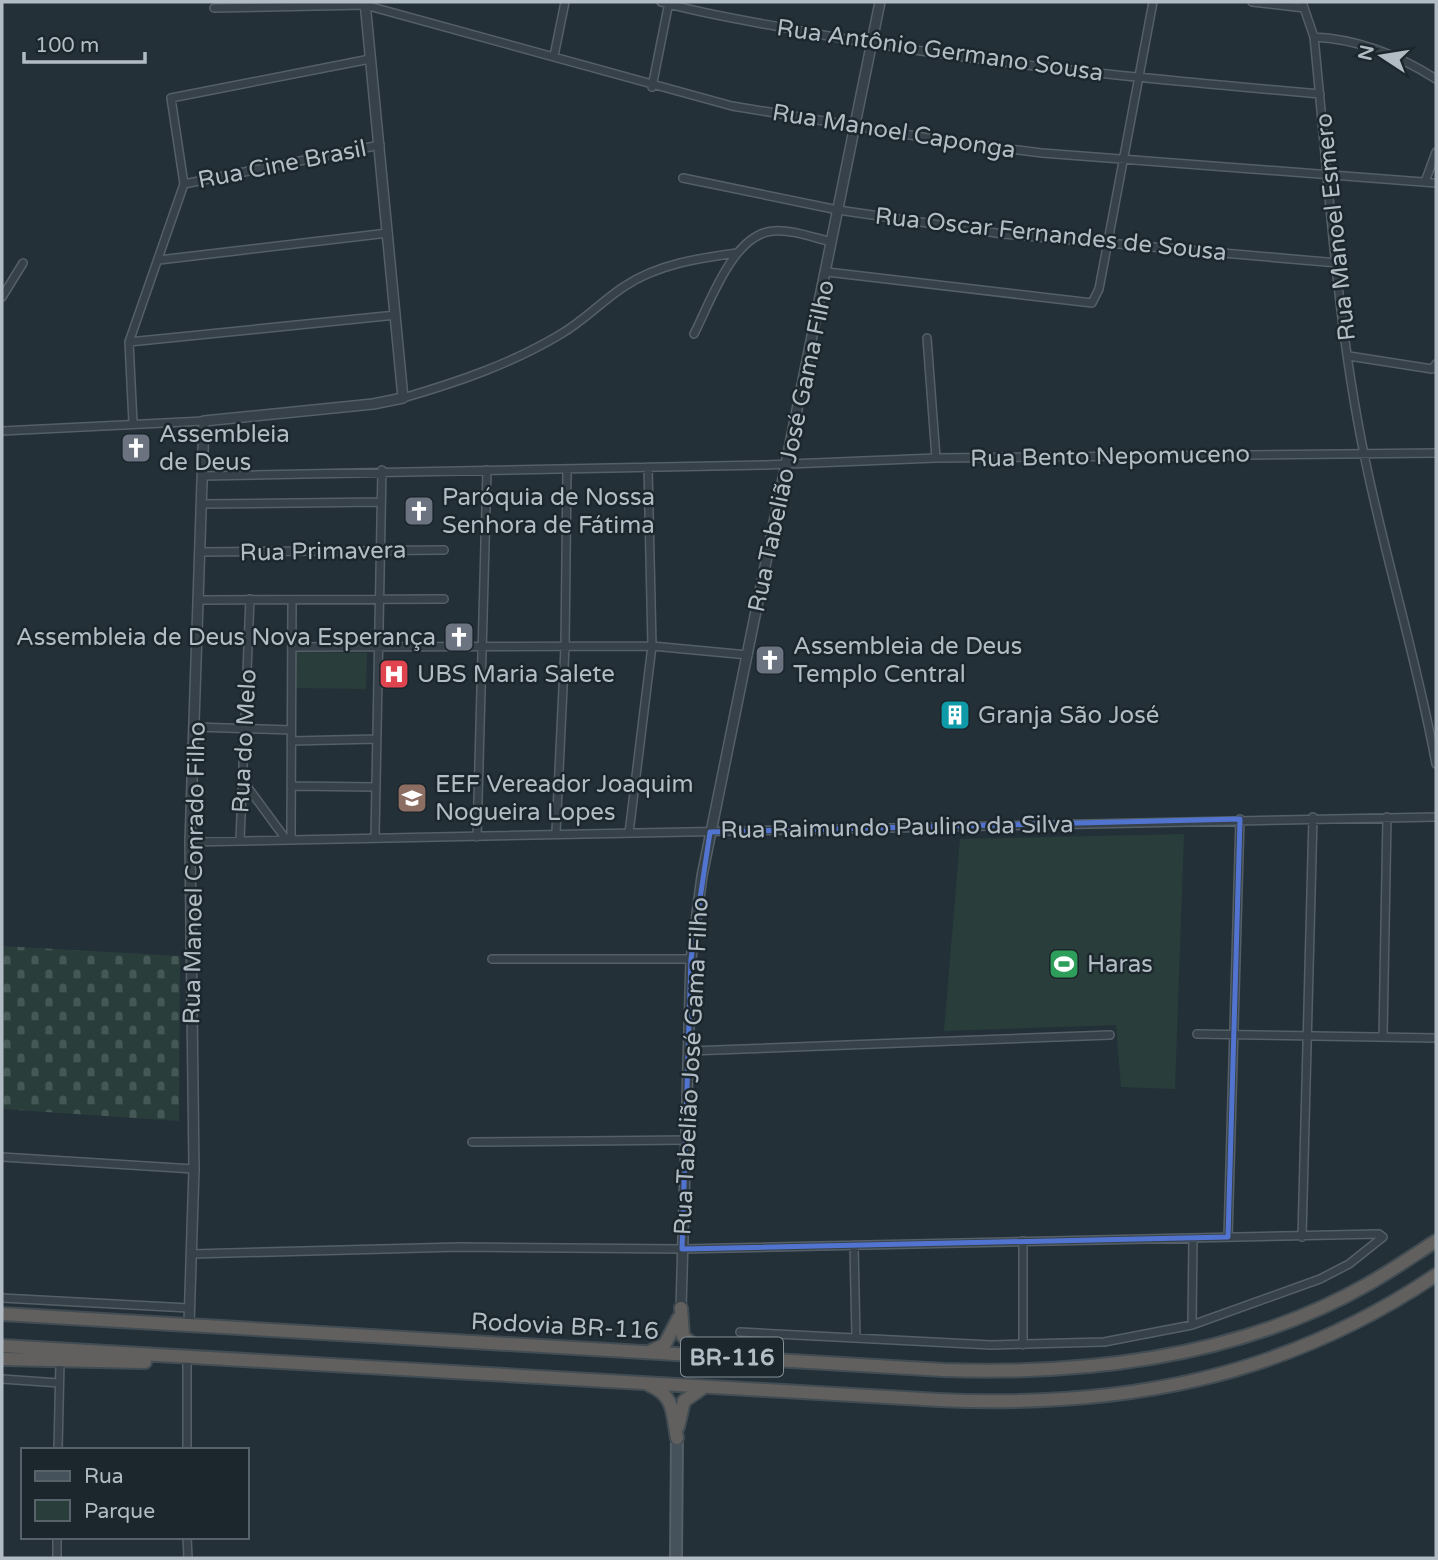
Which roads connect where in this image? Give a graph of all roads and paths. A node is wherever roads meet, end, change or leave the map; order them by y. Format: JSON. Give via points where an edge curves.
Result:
{"nodes":[{"id":1,"x":565,"y":2,"type":"edge"},
{"id":2,"x":880,"y":2,"type":"edge"},
{"id":3,"x":1153,"y":2,"type":"edge"},
{"id":4,"x":1252,"y":2,"type":"edge"},
{"id":5,"x":365,"y":3,"type":"edge"},
{"id":6,"x":666,"y":3,"type":"edge"},
{"id":7,"x":1303,"y":5,"type":"edge"},
{"id":8,"x":214,"y":8,"type":"dead end"},
{"id":9,"x":1314,"y":37,"type":"junction"},
{"id":10,"x":872,"y":44,"type":"junction"},
{"id":11,"x":554,"y":56,"type":"junction"},
{"id":12,"x":370,"y":59,"type":"junction"},
{"id":13,"x":1138,"y":78,"type":"junction"},
{"id":14,"x":1436,"y":79,"type":"edge"},
{"id":15,"x":652,"y":87,"type":"junction"},
{"id":16,"x":1320,"y":94,"type":"junction"},
{"id":17,"x":855,"y":128,"type":"junction"},
{"id":18,"x":380,"y":145,"type":"junction"},
{"id":19,"x":1436,"y":152,"type":"edge"},
{"id":20,"x":1124,"y":159,"type":"junction"},
{"id":21,"x":1329,"y":174,"type":"junction"},
{"id":22,"x":683,"y":178,"type":"dead end"},
{"id":23,"x":1425,"y":182,"type":"junction"},
{"id":24,"x":1436,"y":183,"type":"edge"},
{"id":25,"x":184,"y":184,"type":"junction"},
{"id":26,"x":838,"y":210,"type":"junction"},
{"id":27,"x":388,"y":233,"type":"junction"},
{"id":28,"x":832,"y":242,"type":"junction"},
{"id":29,"x":1107,"y":244,"type":"junction"},
{"id":30,"x":737,"y":253,"type":"junction"},
{"id":31,"x":159,"y":260,"type":"junction"},
{"id":32,"x":23,"y":263,"type":"dead end"},
{"id":33,"x":1338,"y":263,"type":"junction"},
{"id":34,"x":827,"y":271,"type":"junction"},
{"id":35,"x":2,"y":297,"type":"edge"},
{"id":36,"x":396,"y":315,"type":"junction"},
{"id":37,"x":694,"y":334,"type":"dead end"},
{"id":38,"x":927,"y":338,"type":"dead end"},
{"id":39,"x":129,"y":342,"type":"junction"},
{"id":40,"x":1349,"y":356,"type":"junction"},
{"id":41,"x":1436,"y":363,"type":"edge"},
{"id":42,"x":403,"y":398,"type":"junction"},
{"id":43,"x":204,"y":421,"type":"junction"},
{"id":44,"x":133,"y":423,"type":"junction"},
{"id":45,"x":2,"y":431,"type":"edge"},
{"id":46,"x":1364,"y":453,"type":"junction"},
{"id":47,"x":1436,"y":453,"type":"edge"},
{"id":48,"x":936,"y":458,"type":"junction"},
{"id":49,"x":784,"y":464,"type":"junction"},
{"id":50,"x":648,"y":467,"type":"junction"},
{"id":51,"x":567,"y":469,"type":"junction"},
{"id":52,"x":382,"y":470,"type":"junction"},
{"id":53,"x":487,"y":470,"type":"junction"},
{"id":54,"x":204,"y":475,"type":"junction"},
{"id":55,"x":381,"y":502,"type":"junction"},
{"id":56,"x":203,"y":504,"type":"junction"},
{"id":57,"x":444,"y":550,"type":"dead end"},
{"id":58,"x":380,"y":551,"type":"junction"},
{"id":59,"x":202,"y":552,"type":"junction"},
{"id":60,"x":250,"y":599,"type":"junction"},
{"id":61,"x":443,"y":599,"type":"dead end"},
{"id":62,"x":200,"y":600,"type":"junction"},
{"id":63,"x":379,"y":600,"type":"junction"},
{"id":64,"x":292,"y":601,"type":"junction"},
{"id":65,"x":652,"y":646,"type":"junction"},
{"id":66,"x":292,"y":647,"type":"junction"},
{"id":67,"x":378,"y":648,"type":"junction"},
{"id":68,"x":480,"y":648,"type":"junction"},
{"id":69,"x":565,"y":648,"type":"junction"},
{"id":70,"x":748,"y":655,"type":"junction"},
{"id":71,"x":196,"y":727,"type":"junction"},
{"id":72,"x":245,"y":728,"type":"junction"},
{"id":73,"x":291,"y":730,"type":"junction"},
{"id":74,"x":376,"y":739,"type":"junction"},
{"id":75,"x":291,"y":741,"type":"junction"},
{"id":76,"x":1436,"y":764,"type":"edge"},
{"id":77,"x":243,"y":780,"type":"junction"},
{"id":78,"x":291,"y":786,"type":"junction"},
{"id":79,"x":376,"y":787,"type":"junction"},
{"id":80,"x":1313,"y":817,"type":"junction"},
{"id":81,"x":1387,"y":817,"type":"junction"},
{"id":82,"x":1436,"y":817,"type":"edge"},
{"id":83,"x":1240,"y":819,"type":"junction"},
{"id":84,"x":556,"y":832,"type":"junction"},
{"id":85,"x":710,"y":832,"type":"junction"},
{"id":86,"x":629,"y":833,"type":"junction"},
{"id":87,"x":375,"y":836,"type":"junction"},
{"id":88,"x":477,"y":837,"type":"junction"},
{"id":89,"x":288,"y":838,"type":"junction"},
{"id":90,"x":240,"y":840,"type":"junction"},
{"id":91,"x":190,"y":842,"type":"junction"},
{"id":92,"x":492,"y":959,"type":"dead end"},
{"id":93,"x":691,"y":959,"type":"junction"},
{"id":94,"x":1197,"y":1034,"type":"dead end"},
{"id":95,"x":1110,"y":1035,"type":"dead end"},
{"id":96,"x":1234,"y":1035,"type":"junction"},
{"id":97,"x":1308,"y":1037,"type":"junction"},
{"id":98,"x":1383,"y":1037,"type":"junction"},
{"id":99,"x":1436,"y":1038,"type":"edge"},
{"id":100,"x":690,"y":1051,"type":"junction"},
{"id":101,"x":688,"y":1140,"type":"junction"},
{"id":102,"x":472,"y":1142,"type":"dead end"},
{"id":103,"x":2,"y":1157,"type":"edge"},
{"id":104,"x":194,"y":1169,"type":"junction"},
{"id":105,"x":1228,"y":1237,"type":"junction"},
{"id":106,"x":1302,"y":1237,"type":"junction"},
{"id":107,"x":1193,"y":1238,"type":"junction"},
{"id":108,"x":1023,"y":1241,"type":"junction"},
{"id":109,"x":1436,"y":1241,"type":"edge"},
{"id":110,"x":853,"y":1245,"type":"junction"},
{"id":111,"x":682,"y":1249,"type":"junction"},
{"id":112,"x":192,"y":1254,"type":"junction"},
{"id":113,"x":1436,"y":1275,"type":"edge"},
{"id":114,"x":2,"y":1298,"type":"edge"},
{"id":115,"x":189,"y":1308,"type":"junction"},
{"id":116,"x":681,"y":1308,"type":"junction"},
{"id":117,"x":2,"y":1314,"type":"edge"},
{"id":118,"x":189,"y":1325,"type":"junction"},
{"id":119,"x":1192,"y":1325,"type":"junction"},
{"id":120,"x":740,"y":1332,"type":"dead end"},
{"id":121,"x":856,"y":1338,"type":"junction"},
{"id":122,"x":1023,"y":1345,"type":"junction"},
{"id":123,"x":2,"y":1346,"type":"edge"},
{"id":124,"x":650,"y":1351,"type":"junction"},
{"id":125,"x":705,"y":1355,"type":"junction"},
{"id":126,"x":182,"y":1358,"type":"junction"},
{"id":127,"x":2,"y":1359,"type":"edge"},
{"id":128,"x":60,"y":1362,"type":"junction"},
{"id":129,"x":2,"y":1378,"type":"edge"},
{"id":130,"x":642,"y":1382,"type":"junction"},
{"id":131,"x":58,"y":1383,"type":"junction"},
{"id":132,"x":706,"y":1386,"type":"junction"},
{"id":133,"x":677,"y":1438,"type":"junction"},
{"id":134,"x":58,"y":1448,"type":"edge"},
{"id":135,"x":187,"y":1448,"type":"edge"},
{"id":136,"x":57,"y":1539,"type":"edge"},
{"id":137,"x":187,"y":1539,"type":"edge"},
{"id":138,"x":57,"y":1558,"type":"edge"},
{"id":139,"x":188,"y":1558,"type":"edge"},
{"id":140,"x":676,"y":1558,"type":"edge"}],
"edges":[{"from":1,"to":11,"type":"street"},
{"from":2,"to":10,"type":"street","name":"Rua Tabelião José Gama Filho"},
{"from":3,"to":13,"type":"street"},
{"from":4,"to":7,"type":"street"},
{"from":5,"to":8,"type":"street","name":"Rua Manoel Caponga"},
{"from":5,"to":11,"type":"street","name":"Rua Manoel Caponga"},
{"from":5,"to":12,"type":"street"},
{"from":6,"to":10,"type":"street","name":"Rua Antônio Germano Sousa"},
{"from":6,"to":15,"type":"street"},
{"from":7,"to":9,"type":"street","name":"Rua Manoel Esmero"},
{"from":9,"to":14,"type":"street","via":[[1383,53]]},
{"from":9,"to":16,"type":"street","name":"Rua Manoel Esmero"},
{"from":10,"to":13,"type":"street","name":"Rua Antônio Germano Sousa"},
{"from":10,"to":17,"type":"street","name":"Rua Tabelião José Gama Filho"},
{"from":11,"to":15,"type":"street","name":"Rua Manoel Caponga"},
{"from":12,"to":18,"type":"street"},
{"from":12,"to":25,"type":"street","via":[[171,98]]},
{"from":13,"to":16,"type":"street","name":"Rua Antônio Germano Sousa"},
{"from":13,"to":20,"type":"street"},
{"from":15,"to":17,"type":"street","name":"Rua Manoel Caponga"},
{"from":16,"to":21,"type":"street","name":"Rua Manoel Esmero"},
{"from":17,"to":20,"type":"street","name":"Rua Manoel Caponga"},
{"from":17,"to":26,"type":"street","name":"Rua Tabelião José Gama Filho"},
{"from":18,"to":25,"type":"street","name":"Rua Cine Brasil"},
{"from":18,"to":27,"type":"street"},
{"from":19,"to":23,"type":"street"},
{"from":20,"to":21,"type":"street","name":"Rua Manoel Caponga"},
{"from":20,"to":29,"type":"street"},
{"from":21,"to":23,"type":"street","name":"Rua Manoel Caponga"},
{"from":21,"to":33,"type":"street","name":"Rua Manoel Esmero"},
{"from":22,"to":26,"type":"street","name":"Rua Oscar Fernandes de Sousa"},
{"from":23,"to":24,"type":"street","name":"Rua Manoel Caponga"},
{"from":25,"to":31,"type":"street"},
{"from":26,"to":28,"type":"street","name":"Rua Tabelião José Gama Filho"},
{"from":26,"to":29,"type":"street","name":"Rua Oscar Fernandes de Sousa"},
{"from":27,"to":31,"type":"street"},
{"from":27,"to":36,"type":"street"},
{"from":28,"to":30,"type":"street","via":[[773,230],[755,237]]},
{"from":28,"to":34,"type":"street","name":"Rua Tabelião José Gama Filho"},
{"from":29,"to":33,"type":"street","name":"Rua Oscar Fernandes de Sousa"},
{"from":29,"to":34,"type":"street","via":[[1097,295],[1084,305]]},
{"from":30,"to":37,"type":"street"},
{"from":30,"to":42,"type":"street","via":[[642,276],[524,355]]},
{"from":31,"to":39,"type":"street"},
{"from":32,"to":35,"type":"street"},
{"from":33,"to":40,"type":"street","name":"Rua Manoel Esmero"},
{"from":34,"to":49,"type":"street","name":"Rua Tabelião José Gama Filho"},
{"from":36,"to":39,"type":"street"},
{"from":36,"to":42,"type":"street"},
{"from":38,"to":48,"type":"street"},
{"from":39,"to":44,"type":"street"},
{"from":40,"to":41,"type":"street","via":[[1432,369]]},
{"from":40,"to":46,"type":"street","name":"Rua Manoel Esmero"},
{"from":42,"to":43,"type":"street"},
{"from":43,"to":44,"type":"street"},
{"from":43,"to":54,"type":"street","name":"Rua Manoel Conrado Filho"},
{"from":44,"to":45,"type":"street"},
{"from":46,"to":47,"type":"street","name":"Rua Bento Nepomuceno"},
{"from":46,"to":48,"type":"street","name":"Rua Bento Nepomuceno"},
{"from":46,"to":76,"type":"street","name":"Rua Manoel Esmero","via":[[1411,639]]},
{"from":48,"to":49,"type":"street","name":"Rua Bento Nepomuceno"},
{"from":49,"to":50,"type":"street","name":"Rua Bento Nepomuceno"},
{"from":49,"to":70,"type":"street","name":"Rua Tabelião José Gama Filho"},
{"from":50,"to":51,"type":"street","name":"Rua Bento Nepomuceno"},
{"from":50,"to":65,"type":"street"},
{"from":51,"to":53,"type":"street","name":"Rua Bento Nepomuceno"},
{"from":51,"to":69,"type":"street"},
{"from":52,"to":53,"type":"street","name":"Rua Bento Nepomuceno"},
{"from":52,"to":54,"type":"street","name":"Rua Bento Nepomuceno"},
{"from":52,"to":55,"type":"street"},
{"from":53,"to":68,"type":"street"},
{"from":54,"to":56,"type":"street","name":"Rua Manoel Conrado Filho"},
{"from":55,"to":56,"type":"street"},
{"from":55,"to":58,"type":"street"},
{"from":56,"to":59,"type":"street","name":"Rua Manoel Conrado Filho"},
{"from":57,"to":58,"type":"street","name":"Rua Primavera"},
{"from":58,"to":59,"type":"street","name":"Rua Primavera"},
{"from":58,"to":63,"type":"street"},
{"from":59,"to":62,"type":"street","name":"Rua Manoel Conrado Filho"},
{"from":60,"to":62,"type":"street"},
{"from":60,"to":64,"type":"street"},
{"from":60,"to":72,"type":"street","name":"Rua do Melo"},
{"from":61,"to":63,"type":"street"},
{"from":62,"to":71,"type":"street","name":"Rua Manoel Conrado Filho"},
{"from":63,"to":64,"type":"street"},
{"from":63,"to":67,"type":"street"},
{"from":64,"to":66,"type":"street"},
{"from":65,"to":69,"type":"street"},
{"from":65,"to":70,"type":"street"},
{"from":65,"to":86,"type":"street"},
{"from":66,"to":67,"type":"street"},
{"from":66,"to":73,"type":"street"},
{"from":67,"to":68,"type":"street"},
{"from":67,"to":74,"type":"street"},
{"from":68,"to":69,"type":"street"},
{"from":68,"to":88,"type":"street"},
{"from":69,"to":84,"type":"street"},
{"from":70,"to":85,"type":"street","name":"Rua Tabelião José Gama Filho"},
{"from":71,"to":72,"type":"street"},
{"from":71,"to":91,"type":"street","name":"Rua Manoel Conrado Filho"},
{"from":72,"to":73,"type":"street"},
{"from":72,"to":77,"type":"street","name":"Rua do Melo"},
{"from":73,"to":75,"type":"street"},
{"from":74,"to":75,"type":"street"},
{"from":74,"to":79,"type":"street"},
{"from":75,"to":78,"type":"street"},
{"from":77,"to":89,"type":"street"},
{"from":77,"to":90,"type":"street","name":"Rua do Melo"},
{"from":78,"to":79,"type":"street"},
{"from":78,"to":89,"type":"street"},
{"from":79,"to":87,"type":"street"},
{"from":80,"to":81,"type":"street","name":"Rua Raimundo Paulino da Silva"},
{"from":80,"to":83,"type":"street","name":"Rua Raimundo Paulino da Silva"},
{"from":80,"to":97,"type":"street"},
{"from":81,"to":82,"type":"street","name":"Rua Raimundo Paulino da Silva"},
{"from":81,"to":98,"type":"street"},
{"from":83,"to":85,"type":"street","name":"Rua Raimundo Paulino da Silva"},
{"from":83,"to":96,"type":"street"},
{"from":84,"to":86,"type":"street","name":"Rua Raimundo Paulino da Silva"},
{"from":84,"to":88,"type":"street","name":"Rua Raimundo Paulino da Silva"},
{"from":85,"to":86,"type":"street","name":"Rua Raimundo Paulino da Silva"},
{"from":85,"to":93,"type":"street","name":"Rua Tabelião José Gama Filho"},
{"from":87,"to":88,"type":"street","name":"Rua Raimundo Paulino da Silva"},
{"from":87,"to":89,"type":"street","name":"Rua Raimundo Paulino da Silva"},
{"from":89,"to":90,"type":"street","name":"Rua Raimundo Paulino da Silva"},
{"from":90,"to":91,"type":"street","name":"Rua Raimundo Paulino da Silva"},
{"from":91,"to":104,"type":"street","name":"Rua Manoel Conrado Filho"},
{"from":92,"to":93,"type":"street"},
{"from":93,"to":100,"type":"street","name":"Rua Tabelião José Gama Filho"},
{"from":94,"to":96,"type":"street"},
{"from":95,"to":100,"type":"street"},
{"from":96,"to":97,"type":"street"},
{"from":96,"to":105,"type":"street"},
{"from":97,"to":98,"type":"street"},
{"from":97,"to":106,"type":"street"},
{"from":98,"to":99,"type":"street"},
{"from":100,"to":101,"type":"street","name":"Rua Tabelião José Gama Filho"},
{"from":101,"to":102,"type":"street"},
{"from":101,"to":111,"type":"street","name":"Rua Tabelião José Gama Filho"},
{"from":103,"to":104,"type":"street"},
{"from":104,"to":112,"type":"street","name":"Rua Manoel Conrado Filho"},
{"from":105,"to":106,"type":"street"},
{"from":105,"to":107,"type":"street"},
{"from":106,"to":119,"type":"street","via":[[1383,1237],[1349,1264],[1320,1279]]},
{"from":107,"to":108,"type":"street"},
{"from":107,"to":119,"type":"street"},
{"from":108,"to":110,"type":"street"},
{"from":108,"to":122,"type":"street"},
{"from":109,"to":125,"type":"highway","name":"Rodovia BR-116","number":"BR-116","via":[[1367,1285],[1302,1314],[1213,1345],[1132,1363],[989,1372]]},
{"from":110,"to":111,"type":"street"},
{"from":110,"to":121,"type":"street"},
{"from":111,"to":112,"type":"street","via":[[459,1247]]},
{"from":111,"to":116,"type":"street","name":"Rua Tabelião José Gama Filho"},
{"from":112,"to":115,"type":"street","name":"Rua Manoel Conrado Filho"},
{"from":113,"to":132,"type":"highway","name":"Rodovia BR-116","number":"BR-116","via":[[1373,1313],[1296,1349],[1188,1384],[1127,1395],[986,1402]]},
{"from":114,"to":115,"type":"street"},
{"from":115,"to":118,"type":"street","name":"Rua Manoel Conrado Filho"},
{"from":116,"to":124,"type":"highway","via":[[673,1333]]},
{"from":116,"to":125,"type":"highway","via":[[683,1336]]},
{"from":117,"to":118,"type":"highway","name":"Rodovia BR-116","number":"BR-116"},
{"from":118,"to":124,"type":"highway","name":"Rodovia BR-116","number":"BR-116"},
{"from":119,"to":122,"type":"street","via":[[1104,1342]]},
{"from":120,"to":121,"type":"street"},
{"from":121,"to":122,"type":"street"},
{"from":123,"to":126,"type":"highway","name":"Rodovia BR-116","number":"BR-116"},
{"from":124,"to":125,"type":"highway","name":"Rodovia BR-116","number":"BR-116"},
{"from":126,"to":128,"type":"highway"},
{"from":126,"to":130,"type":"highway","name":"Rodovia BR-116","number":"BR-116"},
{"from":126,"to":135,"type":"street"},
{"from":127,"to":128,"type":"highway"},
{"from":128,"to":131,"type":"street"},
{"from":129,"to":131,"type":"street"},
{"from":130,"to":132,"type":"highway","name":"Rodovia BR-116","number":"BR-116"},
{"from":130,"to":133,"type":"highway","via":[[668,1398]]},
{"from":131,"to":134,"type":"street"},
{"from":132,"to":133,"type":"highway","via":[[682,1405]]},
{"from":133,"to":140,"type":"main road"},
{"from":136,"to":138,"type":"street"},
{"from":137,"to":139,"type":"street"}]}
